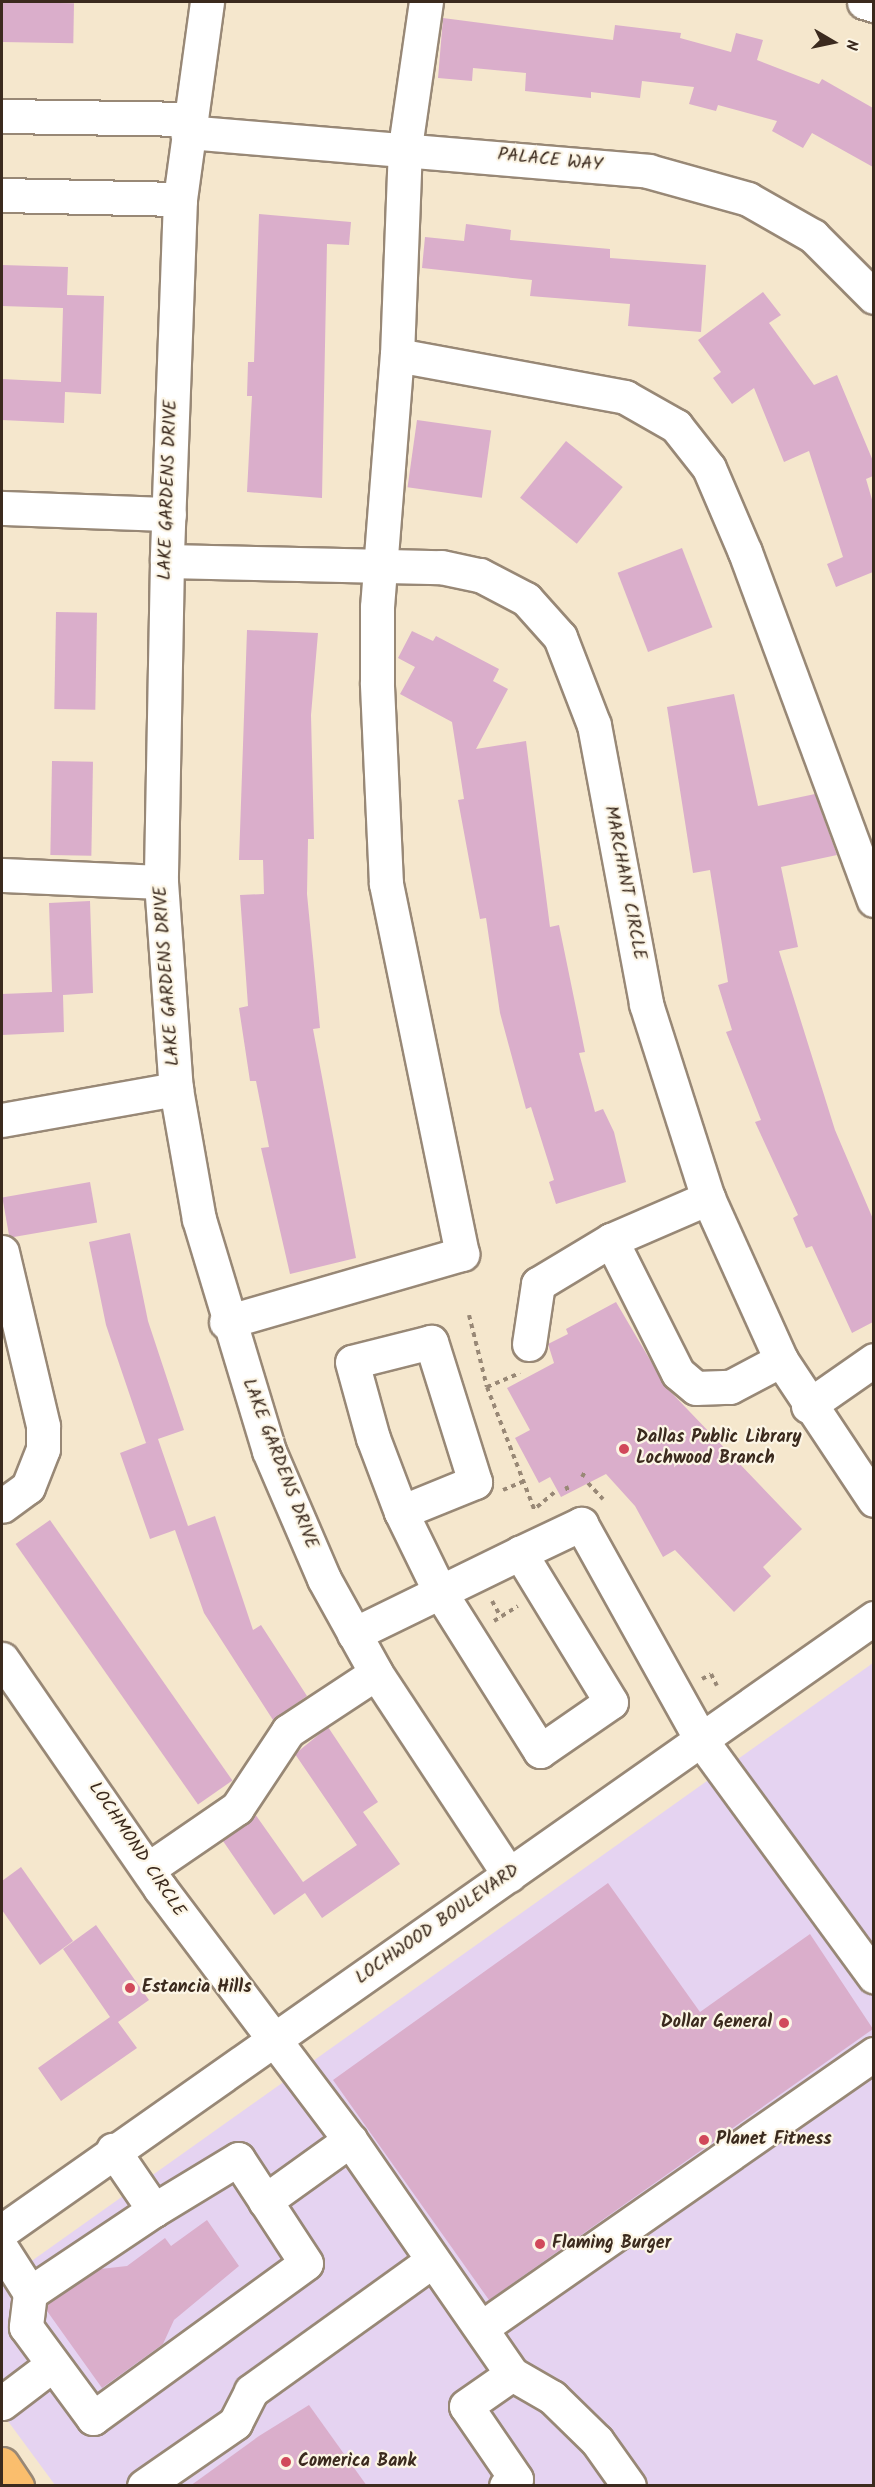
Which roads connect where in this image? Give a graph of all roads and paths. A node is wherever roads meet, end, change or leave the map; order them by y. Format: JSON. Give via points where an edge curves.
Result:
{"nodes":[{"id":1,"x":207,"y":2,"type":"edge"},
{"id":2,"x":426,"y":2,"type":"edge"},
{"id":3,"x":864,"y":2,"type":"edge"},
{"id":4,"x":873,"y":5,"type":"edge"},
{"id":5,"x":2,"y":116,"type":"edge"},
{"id":6,"x":187,"y":126,"type":"junction"},
{"id":7,"x":405,"y":147,"type":"junction"},
{"id":8,"x":2,"y":195,"type":"edge"},
{"id":9,"x":180,"y":199,"type":"junction"},
{"id":10,"x":873,"y":297,"type":"edge"},
{"id":11,"x":397,"y":355,"type":"junction"},
{"id":12,"x":2,"y":508,"type":"edge"},
{"id":13,"x":169,"y":514,"type":"junction"},
{"id":14,"x":167,"y":561,"type":"junction"},
{"id":15,"x":379,"y":564,"type":"junction"},
{"id":16,"x":2,"y":875,"type":"edge"},
{"id":17,"x":161,"y":882,"type":"junction"},
{"id":18,"x":873,"y":900,"type":"edge"},
{"id":19,"x":176,"y":1089,"type":"junction"},
{"id":20,"x":2,"y":1120,"type":"edge"},
{"id":21,"x":708,"y":1198,"type":"junction"},
{"id":22,"x":611,"y":1240,"type":"junction"},
{"id":23,"x":2,"y":1252,"type":"edge"},
{"id":24,"x":469,"y":1315,"type":"dead end"},
{"id":25,"x":226,"y":1322,"type":"junction"},
{"id":26,"x":529,"y":1344,"type":"dead end"},
{"id":27,"x":781,"y":1360,"type":"junction"},
{"id":28,"x":873,"y":1360,"type":"edge"},
{"id":29,"x":512,"y":1377,"type":"dead end"},
{"id":30,"x":487,"y":1387,"type":"junction"},
{"id":31,"x":808,"y":1406,"type":"junction"},
{"id":32,"x":586,"y":1470,"type":"dead end"},
{"id":33,"x":582,"y":1476,"type":"dead end"},
{"id":34,"x":566,"y":1486,"type":"dead end"},
{"id":35,"x":569,"y":1493,"type":"dead end"},
{"id":36,"x":873,"y":1500,"type":"edge"},
{"id":37,"x":2,"y":1506,"type":"edge"},
{"id":38,"x":534,"y":1509,"type":"dead end"},
{"id":39,"x":401,"y":1512,"type":"junction"},
{"id":40,"x":520,"y":1553,"type":"junction"},
{"id":41,"x":542,"y":1591,"type":"junction"},
{"id":42,"x":440,"y":1592,"type":"junction"},
{"id":43,"x":873,"y":1618,"type":"edge"},
{"id":44,"x":354,"y":1634,"type":"junction"},
{"id":45,"x":466,"y":1638,"type":"junction"},
{"id":46,"x":2,"y":1659,"type":"edge"},
{"id":47,"x":376,"y":1673,"type":"junction"},
{"id":48,"x":701,"y":1740,"type":"junction"},
{"id":49,"x":148,"y":1869,"type":"junction"},
{"id":50,"x":509,"y":1875,"type":"junction"},
{"id":51,"x":873,"y":1976,"type":"edge"},
{"id":52,"x":272,"y":2041,"type":"junction"},
{"id":53,"x":873,"y":2054,"type":"edge"},
{"id":54,"x":350,"y":2140,"type":"junction"},
{"id":55,"x":113,"y":2150,"type":"junction"},
{"id":56,"x":265,"y":2201,"type":"junction"},
{"id":57,"x":154,"y":2211,"type":"junction"},
{"id":58,"x":2,"y":2231,"type":"edge"},
{"id":59,"x":2,"y":2249,"type":"edge"},
{"id":60,"x":432,"y":2261,"type":"junction"},
{"id":61,"x":30,"y":2293,"type":"junction"},
{"id":62,"x":482,"y":2328,"type":"junction"},
{"id":63,"x":52,"y":2365,"type":"junction"},
{"id":64,"x":512,"y":2374,"type":"junction"},
{"id":65,"x":2,"y":2403,"type":"edge"},
{"id":66,"x":2,"y":2464,"type":"edge"},
{"id":67,"x":17,"y":2486,"type":"edge"},
{"id":68,"x":144,"y":2486,"type":"edge"},
{"id":69,"x":506,"y":2486,"type":"edge"},
{"id":70,"x":629,"y":2486,"type":"edge"}],
"edges":[{"from":1,"to":6,"type":"street","name":"LAKE GARDENS DRIVE"},
{"from":2,"to":7,"type":"street"},
{"from":3,"to":4,"type":"street"},
{"from":5,"to":6,"type":"street","name":"PALACE WAY"},
{"from":6,"to":7,"type":"street","name":"PALACE WAY"},
{"from":6,"to":9,"type":"street","name":"LAKE GARDENS DRIVE"},
{"from":7,"to":10,"type":"street","name":"PALACE WAY","via":[[648,171],[748,199],[813,236]]},
{"from":7,"to":11,"type":"street"},
{"from":8,"to":9,"type":"street"},
{"from":9,"to":13,"type":"street","name":"LAKE GARDENS DRIVE"},
{"from":11,"to":15,"type":"street"},
{"from":11,"to":18,"type":"street","via":[[625,397],[676,426],[709,468],[745,552]]},
{"from":12,"to":13,"type":"street"},
{"from":13,"to":14,"type":"street","name":"LAKE GARDENS DRIVE"},
{"from":14,"to":15,"type":"street","name":"MARCHANT CIRCLE"},
{"from":14,"to":17,"type":"street","name":"LAKE GARDENS DRIVE"},
{"from":15,"to":21,"type":"street","name":"MARCHANT CIRCLE","via":[[441,567],[480,575],[526,599],[560,637],[594,725],[646,1004]]},
{"from":15,"to":25,"type":"street","via":[[377,682],[386,884],[462,1254]]},
{"from":16,"to":17,"type":"street"},
{"from":17,"to":19,"type":"street","name":"LAKE GARDENS DRIVE"},
{"from":19,"to":20,"type":"street"},
{"from":19,"to":25,"type":"street","name":"LAKE GARDENS DRIVE","via":[[198,1219]]},
{"from":21,"to":22,"type":"street"},
{"from":21,"to":27,"type":"street","name":"MARCHANT CIRCLE"},
{"from":22,"to":26,"type":"street","via":[[537,1284]]},
{"from":22,"to":27,"type":"street","via":[[678,1373],[696,1389],[730,1387]]},
{"from":23,"to":37,"type":"street","via":[[43,1426],[43,1449],[28,1487]]},
{"from":24,"to":30,"type":"path"},
{"from":25,"to":44,"type":"street","name":"LAKE GARDENS DRIVE","via":[[269,1451]]},
{"from":27,"to":31,"type":"street","name":"MARCHANT CIRCLE"},
{"from":28,"to":31,"type":"street"},
{"from":29,"to":30,"type":"path"},
{"from":30,"to":38,"type":"path"},
{"from":31,"to":36,"type":"street","name":"MARCHANT CIRCLE"},
{"from":32,"to":33,"type":"path"},
{"from":34,"to":35,"type":"path"},
{"from":39,"to":39,"type":"street","via":[[352,1362],[431,1342],[475,1482]]},
{"from":39,"to":42,"type":"street"},
{"from":40,"to":41,"type":"street"},
{"from":40,"to":42,"type":"street"},
{"from":40,"to":48,"type":"street","via":[[581,1524]]},
{"from":41,"to":45,"type":"path"},
{"from":41,"to":45,"type":"street","via":[[611,1702],[540,1751]]},
{"from":42,"to":44,"type":"street"},
{"from":42,"to":45,"type":"street"},
{"from":43,"to":48,"type":"street","name":"LOCHWOOD BOULEVARD"},
{"from":44,"to":47,"type":"street","name":"LAKE GARDENS DRIVE"},
{"from":46,"to":49,"type":"street","name":"LOCHMOND CIRCLE"},
{"from":47,"to":49,"type":"street","via":[[288,1731],[237,1808]]},
{"from":47,"to":50,"type":"street","name":"LAKE GARDENS DRIVE"},
{"from":48,"to":50,"type":"street","name":"LOCHWOOD BOULEVARD"},
{"from":48,"to":51,"type":"street"},
{"from":49,"to":52,"type":"street","name":"LOCHMOND CIRCLE"},
{"from":50,"to":52,"type":"street","name":"LOCHWOOD BOULEVARD"},
{"from":52,"to":54,"type":"street","name":"LOCHMOND CIRCLE"},
{"from":52,"to":55,"type":"street","name":"LOCHWOOD BOULEVARD"},
{"from":53,"to":62,"type":"street"},
{"from":54,"to":56,"type":"street"},
{"from":54,"to":60,"type":"street","name":"LOCHMOND CIRCLE"},
{"from":55,"to":57,"type":"street"},
{"from":55,"to":58,"type":"street","name":"LOCHWOOD BOULEVARD"},
{"from":56,"to":57,"type":"street","via":[[238,2159]]},
{"from":56,"to":63,"type":"street","via":[[306,2263],[93,2418]]},
{"from":57,"to":61,"type":"street"},
{"from":59,"to":61,"type":"street"},
{"from":60,"to":62,"type":"street","name":"LOCHMOND CIRCLE"},
{"from":60,"to":68,"type":"street","via":[[251,2391],[235,2423]]},
{"from":61,"to":63,"type":"street","via":[[26,2327]]},
{"from":62,"to":64,"type":"street","name":"LOCHMOND CIRCLE"},
{"from":63,"to":65,"type":"street"},
{"from":64,"to":69,"type":"street","via":[[466,2406],[516,2479]]},
{"from":64,"to":70,"type":"street","via":[[552,2397],[597,2441]]},
{"from":66,"to":67,"type":"main road"}]}
